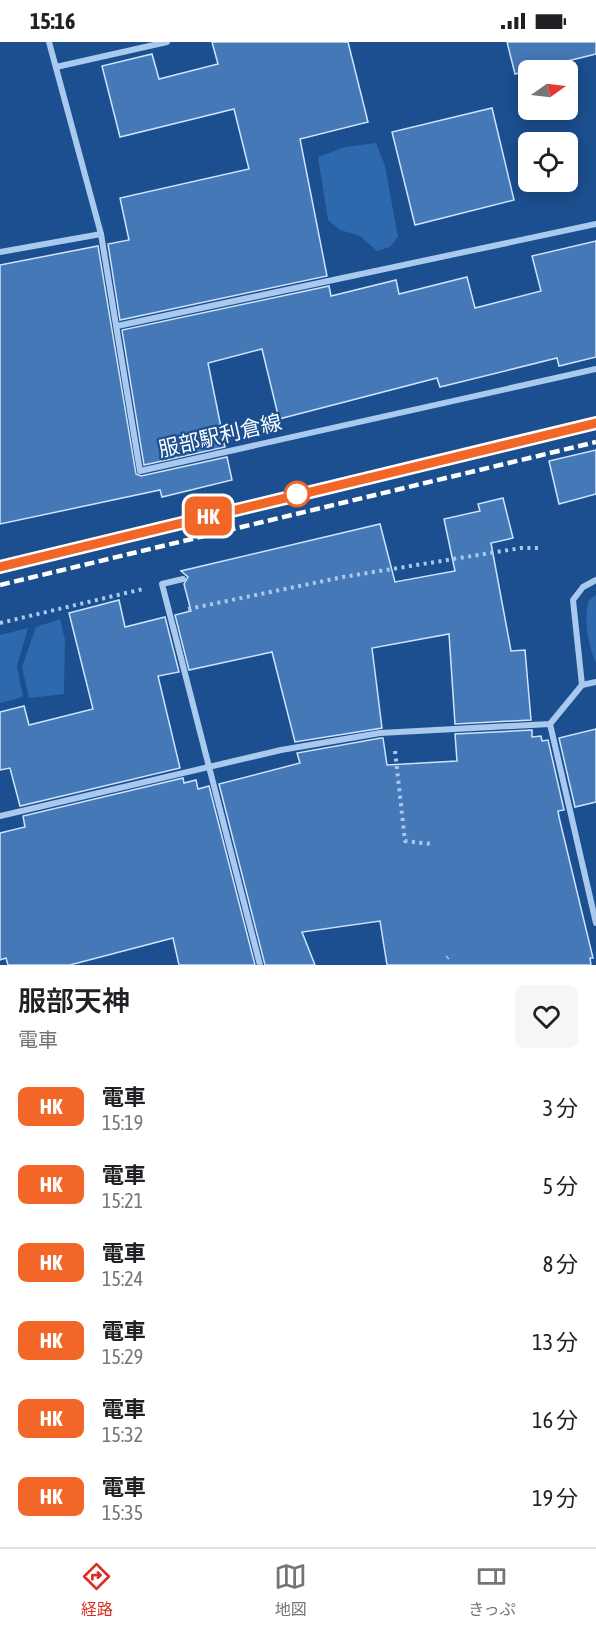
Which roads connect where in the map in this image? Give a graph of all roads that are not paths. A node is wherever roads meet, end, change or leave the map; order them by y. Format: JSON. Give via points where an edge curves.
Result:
{"nodes":[{"id":1,"x":49,"y":42,"type":"edge"},
{"id":2,"x":167,"y":42,"type":"edge"},
{"id":3,"x":56,"y":67,"type":"junction"},
{"id":4,"x":596,"y":225,"type":"edge"},
{"id":5,"x":101,"y":234,"type":"junction"},
{"id":6,"x":0,"y":252,"type":"edge"},
{"id":7,"x":117,"y":326,"type":"junction"},
{"id":8,"x":596,"y":369,"type":"edge"},
{"id":9,"x":183,"y":579,"type":"dead end"},
{"id":10,"x":596,"y":580,"type":"edge"},
{"id":11,"x":596,"y":682,"type":"edge"},
{"id":12,"x":582,"y":685,"type":"junction"},
{"id":13,"x":550,"y":724,"type":"junction"},
{"id":14,"x":208,"y":766,"type":"junction"},
{"id":15,"x":0,"y":816,"type":"edge"},
{"id":16,"x":592,"y":891,"type":"edge"},
{"id":17,"x":596,"y":923,"type":"edge"},
{"id":18,"x":260,"y":965,"type":"edge"}],
"edges":[{"from":1,"to":3,"type":"street","name":"服部駅利倉線"},
{"from":2,"to":3,"type":"street"},
{"from":3,"to":5,"type":"street","name":"服部駅利倉線"},
{"from":4,"to":7,"type":"street"},
{"from":5,"to":6,"type":"street"},
{"from":5,"to":7,"type":"street","name":"服部駅利倉線"},
{"from":7,"to":8,"type":"street","name":"服部駅利倉線","via":[[140,471]]},
{"from":9,"to":14,"type":"street","via":[[162,584]]},
{"from":10,"to":12,"type":"street","via":[[583,586],[573,600]]},
{"from":11,"to":12,"type":"street"},
{"from":12,"to":13,"type":"street"},
{"from":13,"to":14,"type":"street","via":[[392,732]]},
{"from":13,"to":16,"type":"street"},
{"from":14,"to":15,"type":"street"},
{"from":14,"to":18,"type":"street"},
{"from":16,"to":17,"type":"street"}]}
